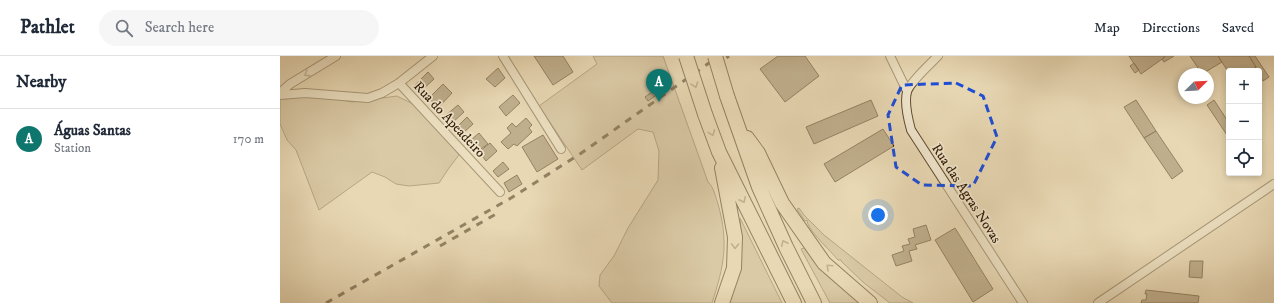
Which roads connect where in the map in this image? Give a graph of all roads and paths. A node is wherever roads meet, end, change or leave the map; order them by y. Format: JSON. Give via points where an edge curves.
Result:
{"nodes":[{"id":1,"x":336,"y":56,"type":"edge"},
{"id":2,"x":433,"y":56,"type":"edge"},
{"id":3,"x":502,"y":56,"type":"edge"},
{"id":4,"x":686,"y":56,"type":"edge"},
{"id":5,"x":715,"y":56,"type":"edge"},
{"id":6,"x":890,"y":56,"type":"edge"},
{"id":7,"x":938,"y":56,"type":"edge"},
{"id":8,"x":398,"y":83,"type":"junction"},
{"id":9,"x":907,"y":91,"type":"junction"},
{"id":10,"x":280,"y":94,"type":"edge"},
{"id":11,"x":738,"y":125,"type":"junction"},
{"id":12,"x":562,"y":149,"type":"dead end"},
{"id":13,"x":719,"y":152,"type":"junction"},
{"id":14,"x":1274,"y":184,"type":"edge"},
{"id":15,"x":500,"y":192,"type":"dead end"},
{"id":16,"x":722,"y":303,"type":"edge"},
{"id":17,"x":794,"y":303,"type":"edge"},
{"id":18,"x":814,"y":303,"type":"edge"},
{"id":19,"x":870,"y":303,"type":"edge"},
{"id":20,"x":1023,"y":303,"type":"edge"},
{"id":21,"x":1098,"y":303,"type":"edge"}],
"edges":[{"from":1,"to":10,"type":"street","one_way":true,"via":[[290,84]]},
{"from":2,"to":8,"type":"street"},
{"from":3,"to":12,"type":"street"},
{"from":4,"to":13,"type":"highway","one_way":true,"bridge":true},
{"from":5,"to":11,"type":"highway","bridge":true},
{"from":6,"to":9,"type":"street","name":"Rua das Agras Novas"},
{"from":7,"to":9,"type":"street"},
{"from":8,"to":10,"type":"street","name":"Rua do Apeadeiro","via":[[368,98],[305,93]]},
{"from":8,"to":15,"type":"street","name":"Rua do Apeadeiro"},
{"from":9,"to":20,"type":"street","name":"Rua das Agras Novas","via":[[907,114],[911,130]]},
{"from":18,"to":11,"type":"highway","one_way":true,"via":[[759,187]]},
{"from":19,"to":11,"type":"highway","one_way":true,"via":[[824,263],[782,203],[758,154]]},
{"from":13,"to":16,"type":"highway","one_way":true,"via":[[735,237],[734,268]]},
{"from":13,"to":17,"type":"highway","one_way":true},
{"from":14,"to":21,"type":"street"}]}
